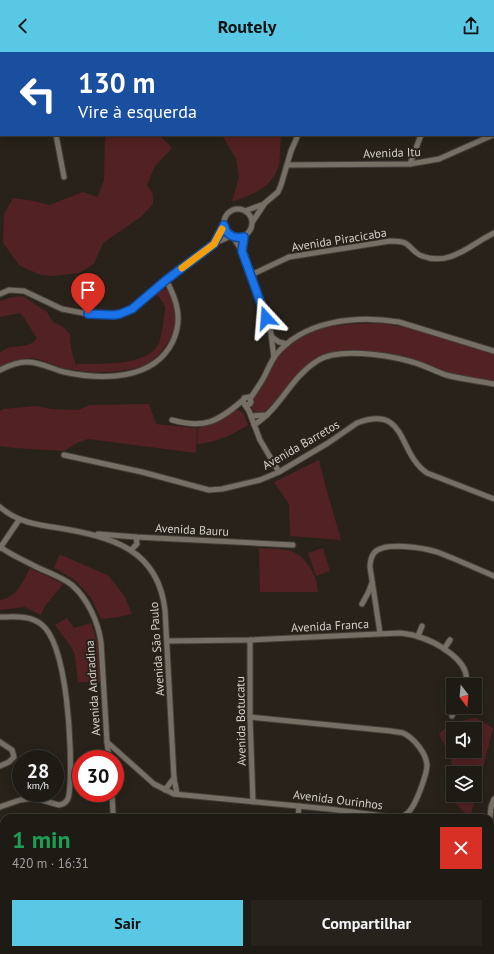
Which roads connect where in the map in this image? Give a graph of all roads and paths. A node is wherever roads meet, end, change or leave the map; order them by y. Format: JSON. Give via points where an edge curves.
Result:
{"nodes":[{"id":1,"x":56,"y":136,"type":"edge"},
{"id":2,"x":298,"y":136,"type":"edge"},
{"id":3,"x":421,"y":136,"type":"edge"},
{"id":4,"x":491,"y":136,"type":"edge"},
{"id":5,"x":410,"y":164,"type":"junction"},
{"id":6,"x":287,"y":165,"type":"junction"},
{"id":7,"x":64,"y":177,"type":"dead end"},
{"id":8,"x":265,"y":203,"type":"junction"},
{"id":9,"x":245,"y":211,"type":"junction"},
{"id":10,"x":253,"y":221,"type":"junction"},
{"id":11,"x":224,"y":225,"type":"junction"},
{"id":12,"x":494,"y":233,"type":"edge"},
{"id":13,"x":232,"y":236,"type":"junction"},
{"id":14,"x":244,"y":237,"type":"junction"},
{"id":15,"x":214,"y":244,"type":"junction"},
{"id":16,"x":242,"y":251,"type":"junction"},
{"id":17,"x":251,"y":275,"type":"junction"},
{"id":18,"x":166,"y":280,"type":"junction"},
{"id":19,"x":0,"y":294,"type":"edge"},
{"id":20,"x":271,"y":333,"type":"junction"},
{"id":21,"x":287,"y":344,"type":"junction"},
{"id":22,"x":494,"y":351,"type":"edge"},
{"id":23,"x":274,"y":358,"type":"junction"},
{"id":24,"x":0,"y":370,"type":"edge"},
{"id":25,"x":494,"y":384,"type":"edge"},
{"id":26,"x":246,"y":401,"type":"junction"},
{"id":27,"x":250,"y":414,"type":"junction"},
{"id":28,"x":268,"y":414,"type":"junction"},
{"id":29,"x":172,"y":420,"type":"dead end"},
{"id":30,"x":254,"y":425,"type":"junction"},
{"id":31,"x":64,"y":455,"type":"dead end"},
{"id":32,"x":279,"y":472,"type":"junction"},
{"id":33,"x":494,"y":499,"type":"edge"},
{"id":34,"x":0,"y":507,"type":"edge"},
{"id":35,"x":19,"y":520,"type":"junction"},
{"id":36,"x":90,"y":533,"type":"junction"},
{"id":37,"x":133,"y":537,"type":"junction"},
{"id":38,"x":292,"y":545,"type":"dead end"},
{"id":39,"x":0,"y":548,"type":"edge"},
{"id":40,"x":129,"y":549,"type":"junction"},
{"id":41,"x":494,"y":576,"type":"edge"},
{"id":42,"x":372,"y":583,"type":"junction"},
{"id":43,"x":362,"y":604,"type":"dead end"},
{"id":44,"x":0,"y":617,"type":"edge"},
{"id":45,"x":422,"y":626,"type":"dead end"},
{"id":46,"x":380,"y":633,"type":"junction"},
{"id":47,"x":418,"y":636,"type":"junction"},
{"id":48,"x":250,"y":640,"type":"junction"},
{"id":49,"x":450,"y":640,"type":"dead end"},
{"id":50,"x":167,"y":641,"type":"junction"},
{"id":51,"x":444,"y":649,"type":"junction"},
{"id":52,"x":467,"y":678,"type":"edge"},
{"id":53,"x":250,"y":717,"type":"junction"},
{"id":54,"x":0,"y":742,"type":"edge"},
{"id":55,"x":107,"y":742,"type":"junction"},
{"id":56,"x":108,"y":750,"type":"edge"},
{"id":57,"x":0,"y":766,"type":"edge"},
{"id":58,"x":174,"y":778,"type":"junction"},
{"id":59,"x":165,"y":790,"type":"junction"},
{"id":60,"x":177,"y":794,"type":"junction"},
{"id":61,"x":494,"y":799,"type":"edge"},
{"id":62,"x":112,"y":802,"type":"edge"},
{"id":63,"x":253,"y":802,"type":"junction"},
{"id":64,"x":299,"y":806,"type":"junction"},
{"id":65,"x":0,"y":807,"type":"edge"},
{"id":66,"x":113,"y":813,"type":"dead end"},
{"id":67,"x":298,"y":814,"type":"edge"},
{"id":68,"x":366,"y":814,"type":"edge"},
{"id":69,"x":406,"y":814,"type":"edge"},
{"id":70,"x":490,"y":814,"type":"edge"}],
"edges":[{"from":1,"to":7,"type":"street"},
{"from":2,"to":6,"type":"street"},
{"from":3,"to":5,"type":"street"},
{"from":4,"to":5,"type":"street","name":"Avenida Itu","via":[[440,159]]},
{"from":5,"to":6,"type":"street","name":"Avenida Itu"},
{"from":6,"to":8,"type":"street","via":[[278,192]]},
{"from":8,"to":9,"type":"street"},
{"from":8,"to":10,"type":"street"},
{"from":9,"to":10,"type":"street"},
{"from":9,"to":11,"type":"street","via":[[236,209],[229,213]]},
{"from":10,"to":14,"type":"street","via":[[251,230]]},
{"from":11,"to":13,"type":"street"},
{"from":11,"to":15,"type":"street"},
{"from":12,"to":17,"type":"street","name":"Avenida Piracicaba","via":[[448,258],[422,256],[405,243],[390,241],[289,257]]},
{"from":13,"to":14,"type":"street"},
{"from":13,"to":15,"type":"street"},
{"from":13,"to":16,"type":"street"},
{"from":14,"to":16,"type":"street"},
{"from":15,"to":18,"type":"street"},
{"from":16,"to":17,"type":"street"},
{"from":17,"to":20,"type":"street"},
{"from":18,"to":19,"type":"street","via":[[132,309],[114,315],[62,309],[24,291],[9,290]]},
{"from":18,"to":24,"type":"street","via":[[177,302],[179,314],[176,335],[162,357],[145,369],[119,376],[91,376],[27,362]]},
{"from":20,"to":21,"type":"street","via":[[272,338]]},
{"from":20,"to":23,"type":"street"},
{"from":21,"to":22,"type":"street","via":[[299,334],[323,324],[371,320],[399,322]]},
{"from":21,"to":23,"type":"street"},
{"from":23,"to":26,"type":"street","via":[[257,388]]},
{"from":25,"to":28,"type":"street","via":[[446,375],[410,361],[341,353],[319,360],[309,367],[296,378]]},
{"from":26,"to":27,"type":"street"},
{"from":26,"to":29,"type":"street","via":[[208,423],[188,425]]},
{"from":27,"to":28,"type":"street"},
{"from":27,"to":30,"type":"street"},
{"from":28,"to":30,"type":"street"},
{"from":30,"to":32,"type":"street"},
{"from":31,"to":32,"type":"street","name":"Avenida Barretos","via":[[210,490],[253,482]]},
{"from":32,"to":33,"type":"street","name":"Avenida Barretos","via":[[357,423],[367,419],[380,419],[390,422],[398,430],[415,463],[427,473]]},
{"from":34,"to":35,"type":"street","name":"Avenida São Paulo"},
{"from":35,"to":36,"type":"street","name":"Avenida São Paulo"},
{"from":35,"to":39,"type":"street"},
{"from":36,"to":37,"type":"street","name":"Avenida Bauru"},
{"from":36,"to":40,"type":"street","name":"Avenida São Paulo"},
{"from":37,"to":38,"type":"street","name":"Avenida Bauru"},
{"from":37,"to":40,"type":"street","via":[[127,543]]},
{"from":37,"to":40,"type":"street","via":[[137,544]]},
{"from":39,"to":55,"type":"street","name":"Avenida Andradina","via":[[62,579],[72,586],[89,607],[101,642]]},
{"from":40,"to":50,"type":"street","name":"Avenida São Paulo","via":[[147,564],[159,583],[164,604]]},
{"from":41,"to":42,"type":"street","via":[[435,552],[396,546],[377,550],[373,554],[370,567]]},
{"from":42,"to":43,"type":"street"},
{"from":42,"to":46,"type":"street"},
{"from":44,"to":65,"type":"street","via":[[32,619],[41,624],[56,647],[65,681],[70,776],[69,795],[64,804],[34,798]]},
{"from":45,"to":47,"type":"street"},
{"from":46,"to":47,"type":"street","name":"Avenida Franca"},
{"from":46,"to":48,"type":"street","name":"Avenida Franca"},
{"from":47,"to":51,"type":"street","name":"Avenida Franca"},
{"from":48,"to":50,"type":"street","name":"Avenida Franca"},
{"from":48,"to":53,"type":"street","name":"Avenida Botucatu"},
{"from":49,"to":51,"type":"street"},
{"from":50,"to":58,"type":"street","name":"Avenida São Paulo"},
{"from":51,"to":52,"type":"street","name":"Avenida Franca","via":[[460,662]]},
{"from":53,"to":63,"type":"street","name":"Avenida Botucatu"},
{"from":53,"to":69,"type":"street","name":"Avenida Ourinhos","via":[[400,732],[418,746],[427,765],[414,805]]},
{"from":54,"to":57,"type":"street","via":[[14,753],[13,759]]},
{"from":55,"to":56,"type":"street","name":"Avenida Andradina"},
{"from":55,"to":59,"type":"street","name":"Avenida Ourinhos","via":[[154,784]]},
{"from":58,"to":59,"type":"street"},
{"from":58,"to":60,"type":"street","name":"Avenida São Paulo"},
{"from":59,"to":60,"type":"street","name":"Avenida Ourinhos"},
{"from":60,"to":63,"type":"street","name":"Avenida Ourinhos"},
{"from":61,"to":70,"type":"street"},
{"from":62,"to":66,"type":"street"},
{"from":63,"to":64,"type":"street","name":"Avenida Ourinhos"},
{"from":64,"to":67,"type":"street"},
{"from":64,"to":68,"type":"street","name":"Avenida Ourinhos"}]}
